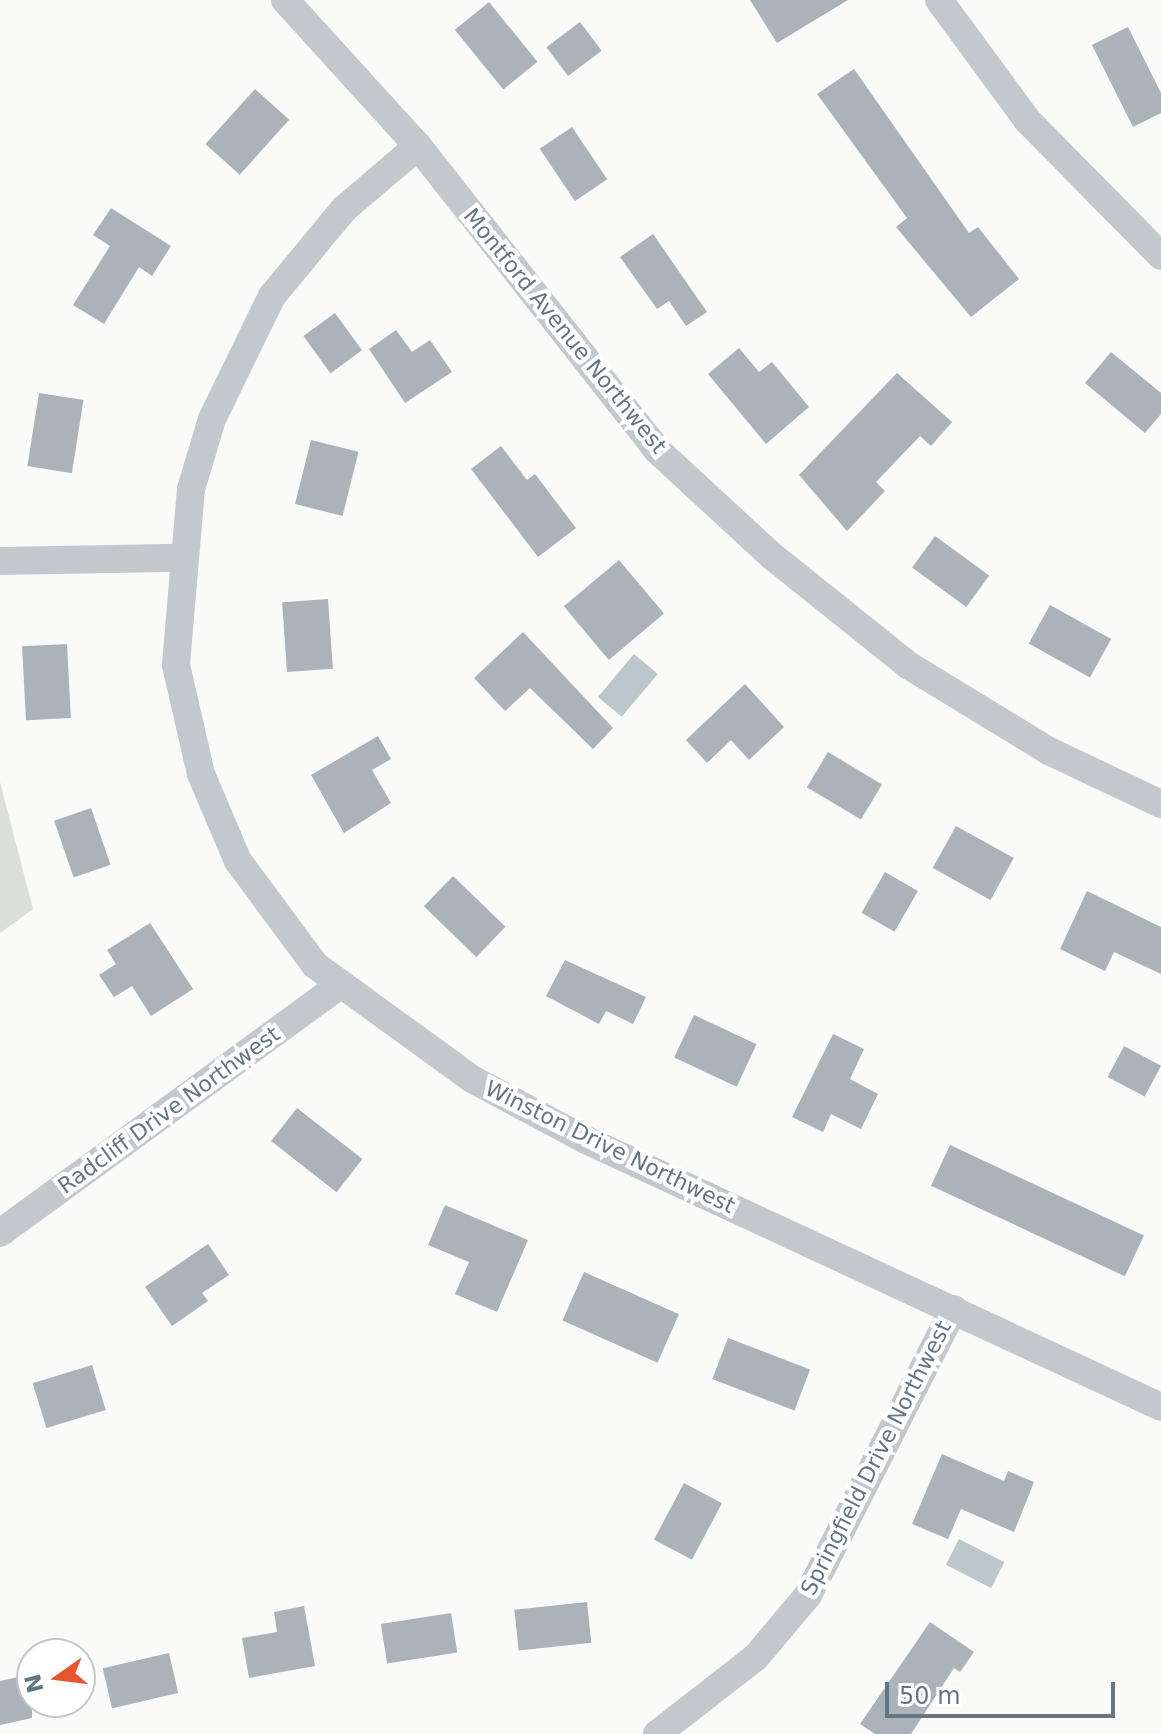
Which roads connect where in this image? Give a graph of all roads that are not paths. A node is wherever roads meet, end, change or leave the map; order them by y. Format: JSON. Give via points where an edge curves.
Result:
{"nodes":[{"id":1,"x":285,"y":0,"type":"edge"},
{"id":2,"x":939,"y":0,"type":"edge"},
{"id":3,"x":418,"y":146,"type":"junction"},
{"id":4,"x":1161,"y":256,"type":"edge"},
{"id":5,"x":180,"y":558,"type":"junction"},
{"id":6,"x":0,"y":561,"type":"edge"},
{"id":7,"x":1161,"y":804,"type":"edge"},
{"id":8,"x":339,"y":986,"type":"junction"},
{"id":9,"x":0,"y":1233,"type":"edge"},
{"id":10,"x":954,"y":1309,"type":"junction"},
{"id":11,"x":1161,"y":1407,"type":"edge"},
{"id":12,"x":657,"y":1734,"type":"edge"}],
"edges":[{"from":1,"to":3,"type":"street","name":"Montford Avenue Northwest"},
{"from":2,"to":4,"type":"street","via":[[1027,120]]},
{"from":3,"to":5,"type":"street","name":"Winston Drive Northwest","via":[[344,209],[272,296],[212,419]]},
{"from":3,"to":7,"type":"street","name":"Montford Avenue Northwest","via":[[657,450],[805,585],[908,665],[1049,751]]},
{"from":5,"to":6,"type":"street"},
{"from":5,"to":8,"type":"street","name":"Winston Drive Northwest","via":[[176,665],[217,816],[272,913]]},
{"from":8,"to":9,"type":"street","name":"Radcliff Drive Northwest"},
{"from":8,"to":10,"type":"street","name":"Winston Drive Northwest","via":[[472,1079],[584,1139]]},
{"from":10,"to":11,"type":"street","name":"Winston Drive Northwest"},
{"from":10,"to":12,"type":"street","name":"Springfield Drive Northwest","via":[[808,1595],[756,1657]]}]}
